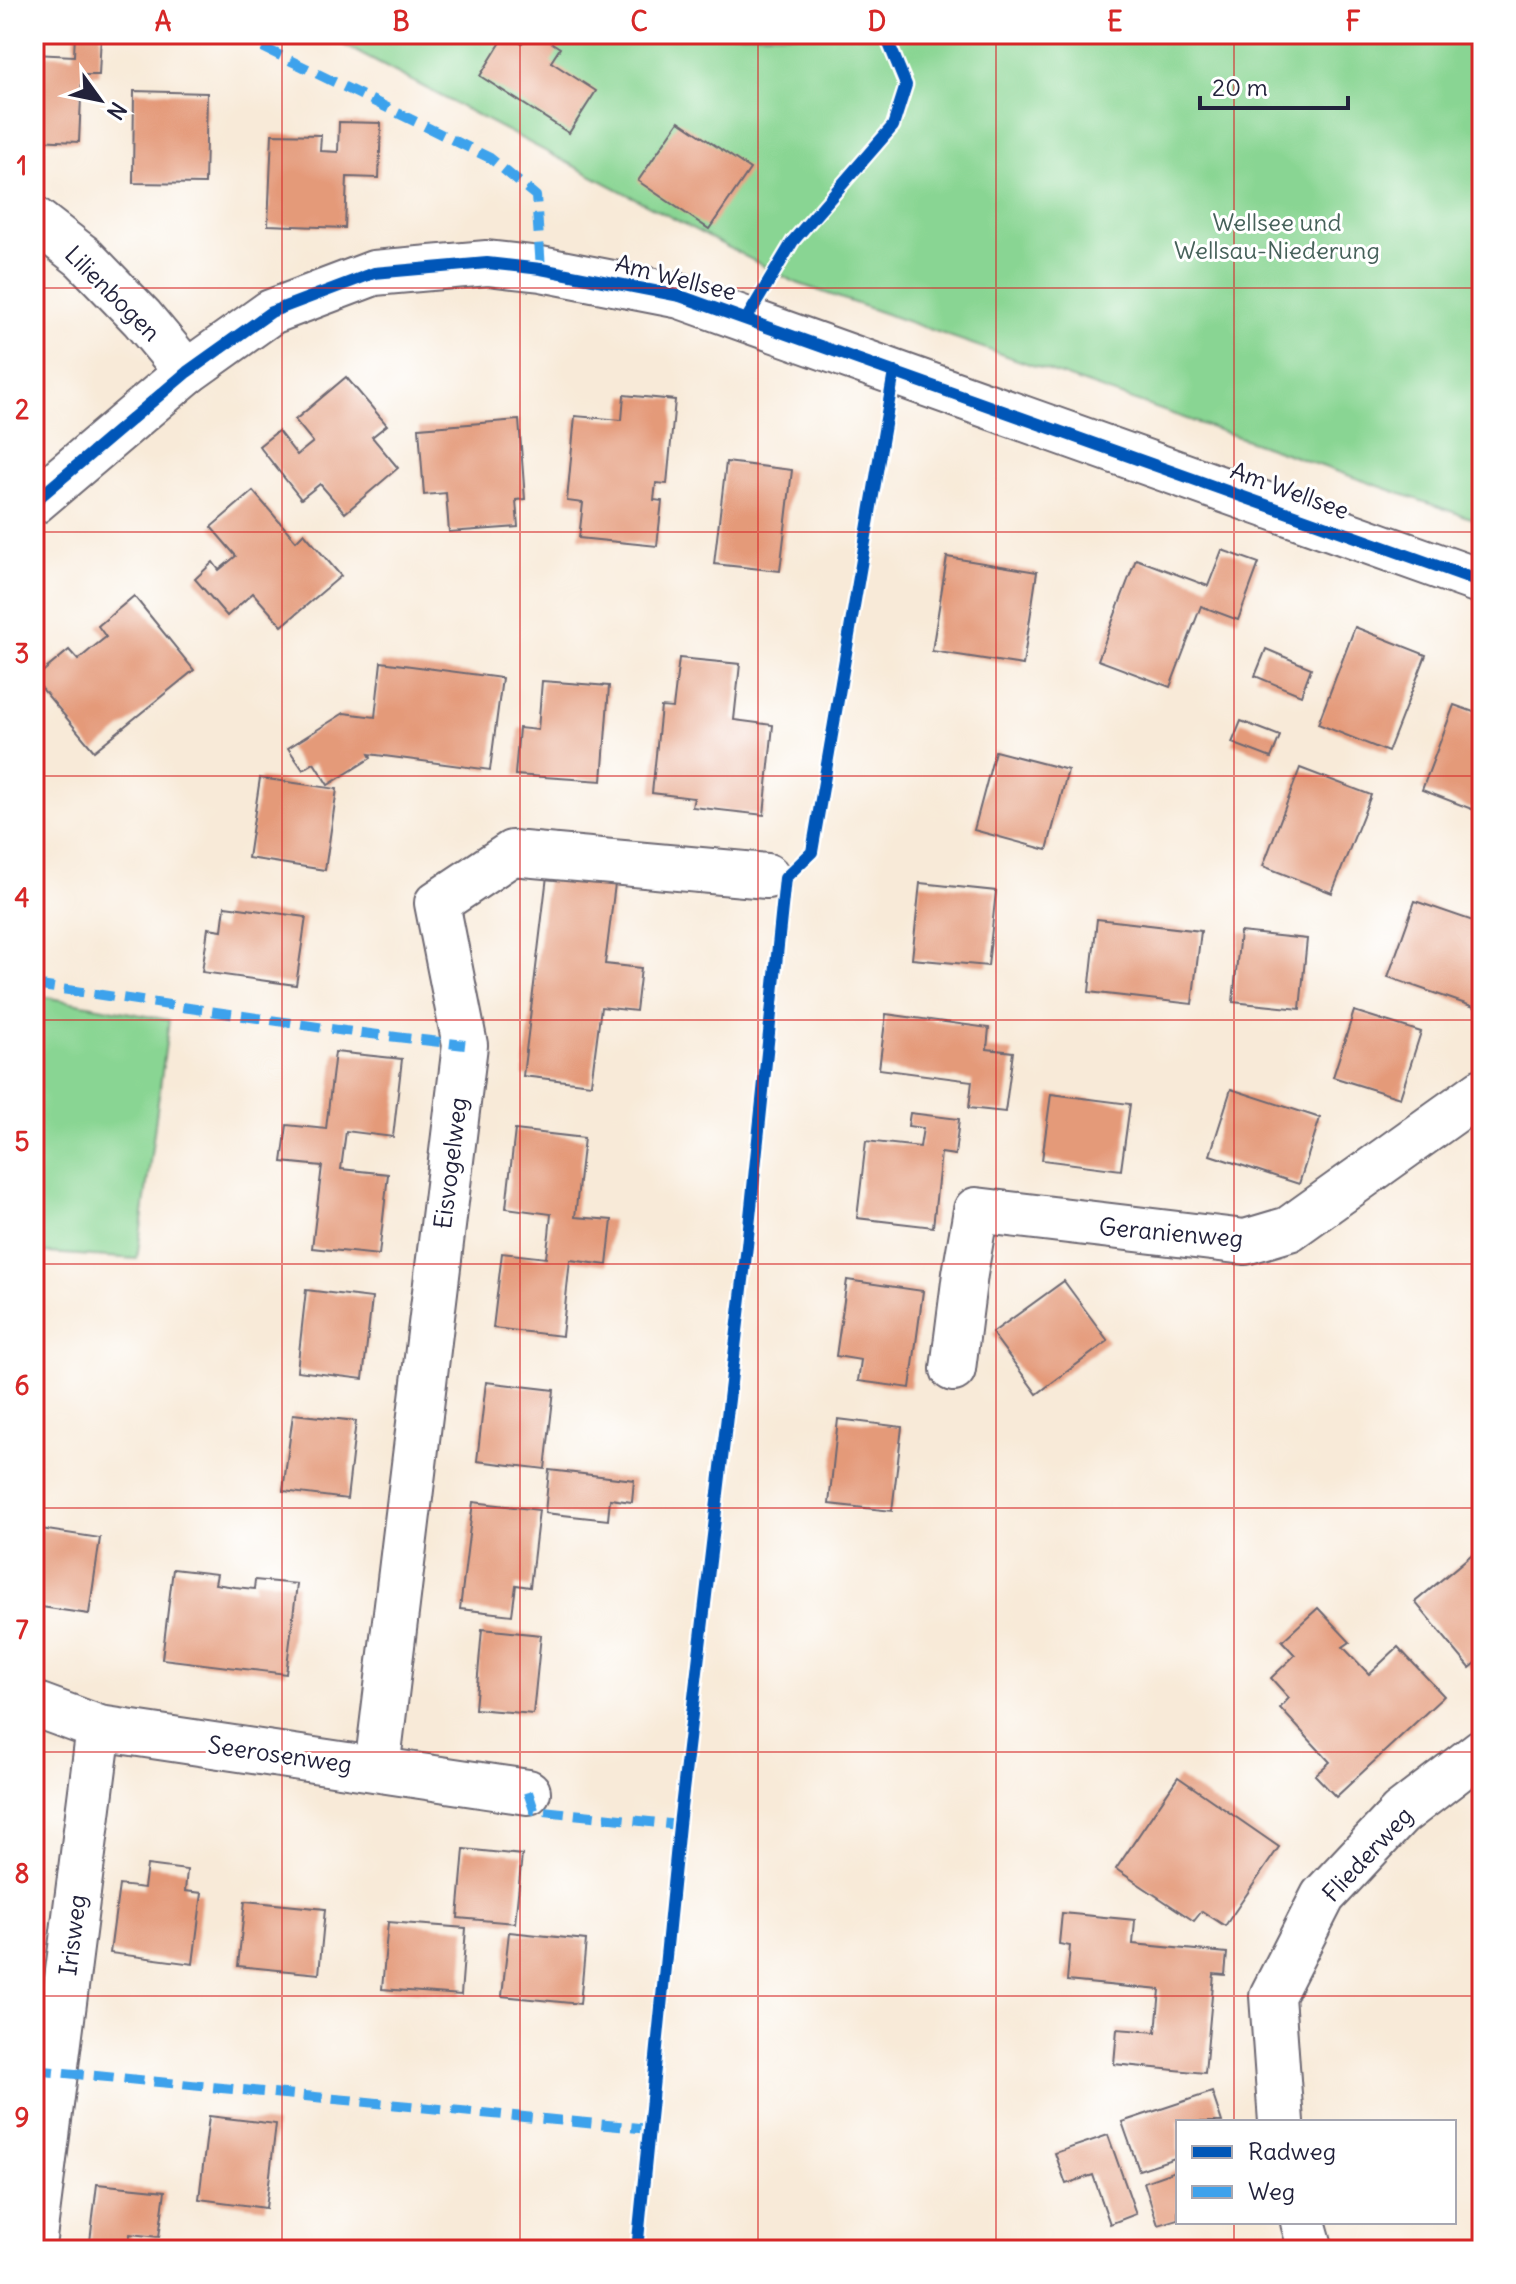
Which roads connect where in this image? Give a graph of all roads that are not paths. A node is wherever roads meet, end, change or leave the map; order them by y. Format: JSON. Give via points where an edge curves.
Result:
{"nodes":[{"id":1,"x":34,"y":219,"type":"edge"},
{"id":2,"x":187,"y":372,"type":"junction"},
{"id":3,"x":34,"y":502,"type":"edge"},
{"id":4,"x":1482,"y":582,"type":"edge"},
{"id":5,"x":767,"y":876,"type":"dead end"},
{"id":6,"x":1482,"y":1091,"type":"edge"},
{"id":7,"x":953,"y":1369,"type":"dead end"},
{"id":8,"x":34,"y":1704,"type":"edge"},
{"id":9,"x":99,"y":1728,"type":"junction"},
{"id":10,"x":1482,"y":1751,"type":"edge"},
{"id":11,"x":377,"y":1769,"type":"junction"},
{"id":12,"x":528,"y":1792,"type":"dead end"},
{"id":13,"x":1281,"y":2120,"type":"edge"},
{"id":14,"x":1304,"y":2224,"type":"edge"},
{"id":15,"x":34,"y":2238,"type":"edge"},
{"id":16,"x":1311,"y":2250,"type":"edge"}],
"edges":[{"from":1,"to":2,"type":"street","name":"Lilienbogen","via":[[83,257]]},
{"from":2,"to":3,"type":"street","name":"Am Wellsee"},
{"from":2,"to":4,"type":"street","name":"Am Wellsee","via":[[271,312],[374,273],[487,263],[541,269],[680,296]]},
{"from":5,"to":11,"type":"street","name":"Eisvogelweg","via":[[512,853],[437,903],[465,1045]]},
{"from":6,"to":7,"type":"street","name":"Geranienweg","via":[[1289,1229],[1245,1242],[976,1210]]},
{"from":8,"to":9,"type":"street","name":"Seerosenweg"},
{"from":9,"to":11,"type":"street","name":"Seerosenweg"},
{"from":9,"to":15,"type":"street","name":"Irisweg"},
{"from":10,"to":13,"type":"street","name":"Fliederweg","via":[[1400,1814],[1323,1896],[1272,1996]]},
{"from":11,"to":12,"type":"street","name":"Seerosenweg"},
{"from":14,"to":16,"type":"street"}]}
